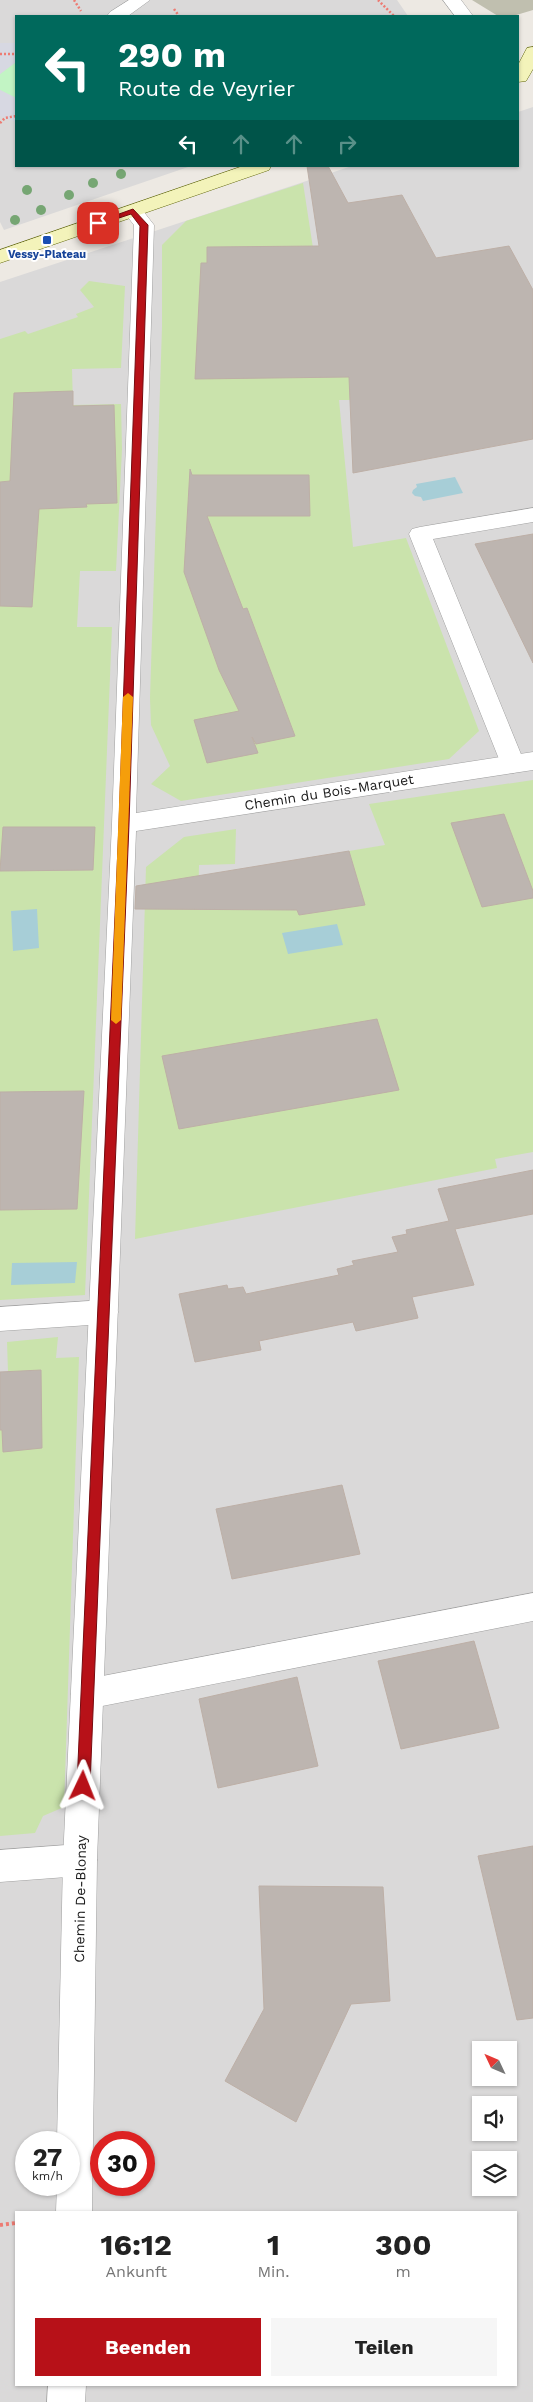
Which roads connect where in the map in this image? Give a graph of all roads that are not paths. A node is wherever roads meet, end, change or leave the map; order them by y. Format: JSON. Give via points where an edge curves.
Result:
{"nodes":[{"id":1,"x":141,"y":0,"type":"edge"},
{"id":2,"x":452,"y":0,"type":"edge"},
{"id":3,"x":118,"y":15,"type":"edge"},
{"id":4,"x":463,"y":15,"type":"edge"},
{"id":5,"x":533,"y":52,"type":"edge"},
{"id":6,"x":522,"y":76,"type":"edge"},
{"id":7,"x":259,"y":167,"type":"edge"},
{"id":8,"x":133,"y":211,"type":"junction"},
{"id":9,"x":0,"y":257,"type":"edge"},
{"id":10,"x":533,"y":515,"type":"edge"},
{"id":11,"x":523,"y":762,"type":"edge"},
{"id":12,"x":124,"y":824,"type":"junction"},
{"id":13,"x":104,"y":1312,"type":"junction"},
{"id":14,"x":0,"y":1319,"type":"edge"},
{"id":15,"x":533,"y":1607,"type":"edge"},
{"id":16,"x":87,"y":1694,"type":"junction"},
{"id":17,"x":80,"y":1860,"type":"junction"},
{"id":18,"x":0,"y":1866,"type":"edge"},
{"id":19,"x":74,"y":2211,"type":"edge"},
{"id":20,"x":66,"y":2386,"type":"edge"},
{"id":21,"x":66,"y":2402,"type":"edge"}],
"edges":[{"from":1,"to":3,"type":"street"},
{"from":2,"to":4,"type":"street"},
{"from":5,"to":6,"type":"main road"},
{"from":7,"to":8,"type":"main road"},
{"from":8,"to":9,"type":"main road"},
{"from":8,"to":12,"type":"street","name":"Chemin De-Blonay","via":[[144,225]]},
{"from":10,"to":11,"type":"street","via":[[420,534]]},
{"from":11,"to":12,"type":"street","name":"Chemin du Bois-Marquet"},
{"from":12,"to":13,"type":"street","name":"Chemin De-Blonay"},
{"from":13,"to":14,"type":"street"},
{"from":13,"to":16,"type":"street","name":"Chemin De-Blonay"},
{"from":15,"to":16,"type":"street"},
{"from":16,"to":17,"type":"street","name":"Chemin De-Blonay"},
{"from":17,"to":18,"type":"street"},
{"from":17,"to":19,"type":"street","name":"Chemin De-Blonay"},
{"from":20,"to":21,"type":"street"}]}
